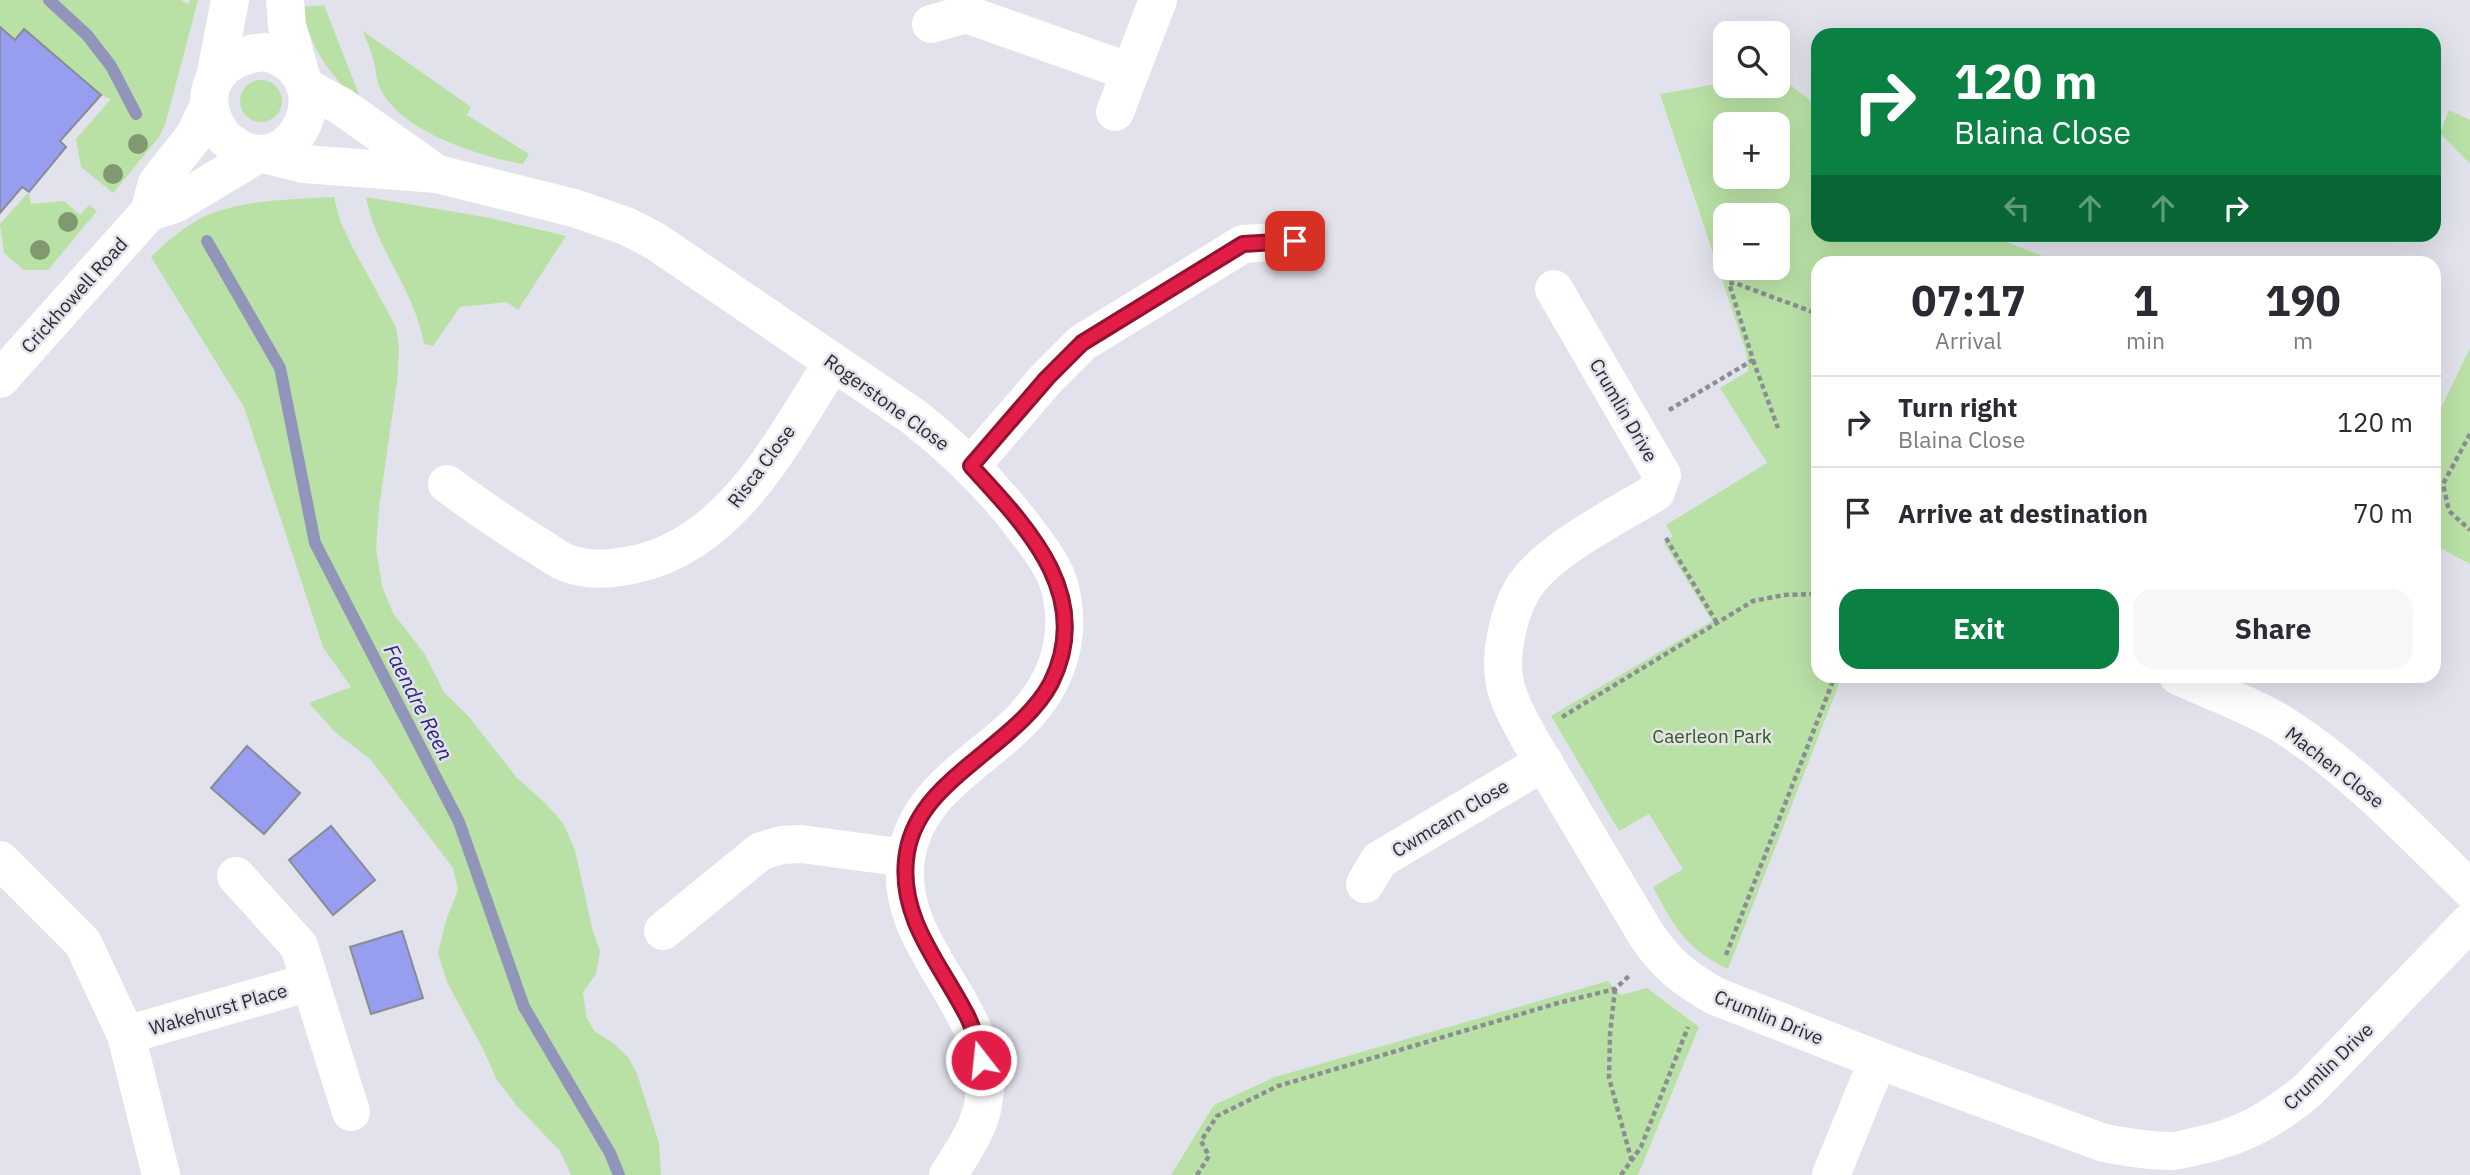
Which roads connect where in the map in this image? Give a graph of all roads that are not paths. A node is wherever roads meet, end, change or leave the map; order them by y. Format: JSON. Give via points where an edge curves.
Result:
{"nodes":[{"id":1,"x":230,"y":0,"type":"edge"},
{"id":2,"x":285,"y":0,"type":"edge"},
{"id":3,"x":1158,"y":0,"type":"edge"},
{"id":4,"x":931,"y":24,"type":"dead end"},
{"id":5,"x":1130,"y":72,"type":"junction"},
{"id":6,"x":303,"y":80,"type":"junction"},
{"id":7,"x":212,"y":92,"type":"junction"},
{"id":8,"x":1115,"y":112,"type":"dead end"},
{"id":9,"x":261,"y":154,"type":"junction"},
{"id":10,"x":437,"y":174,"type":"junction"},
{"id":11,"x":149,"y":212,"type":"junction"},
{"id":12,"x":1295,"y":241,"type":"dead end"},
{"id":13,"x":1554,"y":289,"type":"dead end"},
{"id":14,"x":833,"y":362,"type":"junction"},
{"id":15,"x":0,"y":379,"type":"edge"},
{"id":16,"x":971,"y":466,"type":"junction"},
{"id":17,"x":447,"y":484,"type":"dead end"},
{"id":18,"x":2193,"y":683,"type":"edge"},
{"id":19,"x":1544,"y":762,"type":"junction"},
{"id":20,"x":906,"y":858,"type":"junction"},
{"id":21,"x":0,"y":860,"type":"edge"},
{"id":22,"x":236,"y":876,"type":"dead end"},
{"id":23,"x":1366,"y":884,"type":"dead end"},
{"id":24,"x":2470,"y":889,"type":"edge"},
{"id":25,"x":2470,"y":922,"type":"edge"},
{"id":26,"x":663,"y":932,"type":"dead end"},
{"id":27,"x":310,"y":982,"type":"junction"},
{"id":28,"x":127,"y":1035,"type":"junction"},
{"id":29,"x":1878,"y":1060,"type":"junction"},
{"id":30,"x":351,"y":1112,"type":"dead end"},
{"id":31,"x":161,"y":1175,"type":"edge"},
{"id":32,"x":948,"y":1175,"type":"edge"},
{"id":33,"x":1831,"y":1175,"type":"edge"}],
"edges":[{"from":1,"to":7,"type":"street","name":"Crickhowell Road"},
{"from":2,"to":6,"type":"street","via":[[287,25]]},
{"from":3,"to":5,"type":"street"},
{"from":4,"to":5,"type":"street","via":[[965,14]]},
{"from":5,"to":8,"type":"street"},
{"from":6,"to":7,"type":"street","via":[[280,56],[250,53],[235,59]]},
{"from":6,"to":9,"type":"street","via":[[309,104],[306,120],[287,144]]},
{"from":6,"to":10,"type":"street","name":"Rogerstone Close"},
{"from":7,"to":9,"type":"street","via":[[219,131],[236,146]]},
{"from":7,"to":11,"type":"street","name":"Crickhowell Road","via":[[194,136],[157,183]]},
{"from":9,"to":10,"type":"street","name":"Rogerstone Close","via":[[304,164]]},
{"from":9,"to":11,"type":"street","name":"Crickhowell Road","via":[[175,204]]},
{"from":10,"to":14,"type":"street","name":"Rogerstone Close","via":[[574,208],[626,226]]},
{"from":11,"to":15,"type":"street","name":"Crickhowell Road"},
{"from":12,"to":16,"type":"street","via":[[1243,244],[1082,343]]},
{"from":13,"to":19,"type":"street","name":"Crumlin Drive","via":[[1662,475],[1656,492],[1543,566],[1522,589],[1509,620],[1503,650],[1505,684],[1515,712]]},
{"from":14,"to":16,"type":"street","name":"Rogerstone Close","via":[[914,417]]},
{"from":14,"to":17,"type":"street","name":"Risca Close","via":[[738,502],[672,553],[635,566],[602,569],[564,562]]},
{"from":16,"to":20,"type":"street","name":"Rogerstone Close","via":[[1037,545],[1060,587],[1065,622],[1061,653],[1050,684],[1027,713],[930,802],[915,824]]},
{"from":18,"to":24,"type":"street","name":"Machen Close","via":[[2283,725],[2330,759]]},
{"from":19,"to":23,"type":"street","name":"Cwmcarn Close","via":[[1379,860]]},
{"from":19,"to":29,"type":"street","name":"Crumlin Drive","via":[[1665,961],[1715,996]]},
{"from":20,"to":26,"type":"street","via":[[802,844],[761,851]]},
{"from":20,"to":32,"type":"street","name":"Rogerstone Close","via":[[905,886],[911,913],[966,1012],[985,1077],[975,1132]]},
{"from":21,"to":28,"type":"street","name":"Wakehurst Place","via":[[83,943]]},
{"from":22,"to":27,"type":"street","name":"Wakehurst Place","via":[[299,946]]},
{"from":25,"to":29,"type":"street","name":"Crumlin Drive","via":[[2308,1090],[2245,1133],[2213,1143],[2172,1151],[2104,1143]]},
{"from":27,"to":28,"type":"street","name":"Wakehurst Place"},
{"from":27,"to":30,"type":"street","name":"Wakehurst Place"},
{"from":28,"to":31,"type":"street","name":"Wakehurst Place"},
{"from":29,"to":33,"type":"street"}]}
